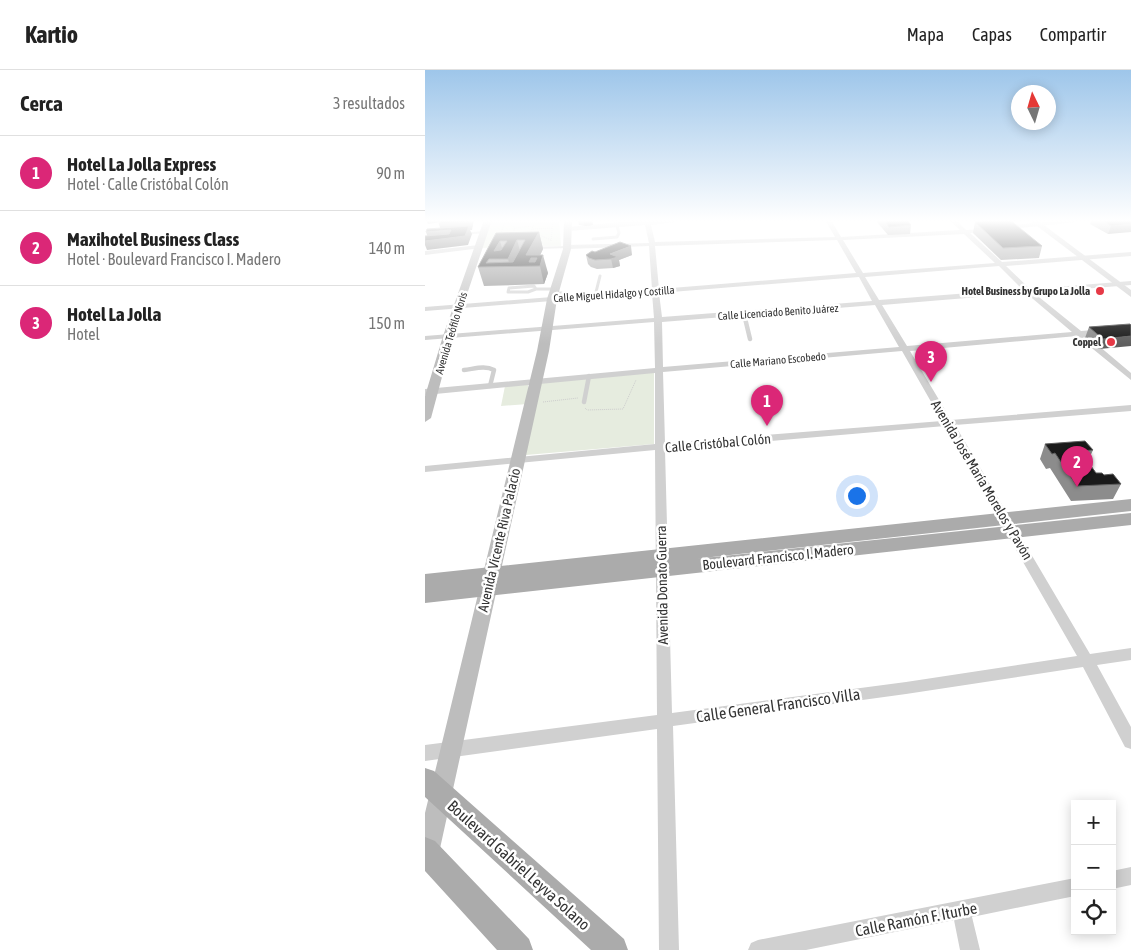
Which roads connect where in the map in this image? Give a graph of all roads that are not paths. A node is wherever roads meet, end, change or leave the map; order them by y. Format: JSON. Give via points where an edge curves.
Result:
{"nodes":[{"id":1,"x":476,"y":261,"type":"edge"},
{"id":2,"x":563,"y":261,"type":"edge"},
{"id":3,"x":652,"y":261,"type":"edge"},
{"id":4,"x":853,"y":261,"type":"edge"},
{"id":5,"x":1027,"y":261,"type":"edge"},
{"id":6,"x":1088,"y":261,"type":"edge"},
{"id":7,"x":1000,"y":263,"type":"junction"},
{"id":8,"x":862,"y":275,"type":"junction"},
{"id":9,"x":600,"y":276,"type":"dead end"},
{"id":10,"x":1131,"y":283,"type":"edge"},
{"id":11,"x":1119,"y":284,"type":"junction"},
{"id":12,"x":536,"y":289,"type":"junction"},
{"id":13,"x":655,"y":292,"type":"junction"},
{"id":14,"x":1029,"y":292,"type":"junction"},
{"id":15,"x":554,"y":293,"type":"junction"},
{"id":16,"x":1131,"y":294,"type":"edge"},
{"id":17,"x":595,"y":296,"type":"junction"},
{"id":18,"x":878,"y":304,"type":"junction"},
{"id":19,"x":459,"y":306,"type":"junction"},
{"id":20,"x":425,"y":309,"type":"edge"},
{"id":21,"x":744,"y":314,"type":"junction"},
{"id":22,"x":658,"y":321,"type":"junction"},
{"id":23,"x":546,"y":329,"type":"junction"},
{"id":24,"x":1131,"y":329,"type":"edge"},
{"id":25,"x":1078,"y":334,"type":"junction"},
{"id":26,"x":448,"y":336,"type":"junction"},
{"id":27,"x":425,"y":338,"type":"edge"},
{"id":28,"x":750,"y":339,"type":"dead end"},
{"id":29,"x":905,"y":349,"type":"junction"},
{"id":30,"x":464,"y":370,"type":"dead end"},
{"id":31,"x":658,"y":370,"type":"junction"},
{"id":32,"x":587,"y":376,"type":"junction"},
{"id":33,"x":1131,"y":377,"type":"edge"},
{"id":34,"x":541,"y":381,"type":"junction"},
{"id":35,"x":490,"y":386,"type":"junction"},
{"id":36,"x":429,"y":392,"type":"edge"},
{"id":37,"x":584,"y":402,"type":"dead end"},
{"id":38,"x":1131,"y":408,"type":"edge"},
{"id":39,"x":425,"y":418,"type":"edge"},
{"id":40,"x":948,"y":423,"type":"junction"},
{"id":41,"x":659,"y":447,"type":"junction"},
{"id":42,"x":517,"y":460,"type":"junction"},
{"id":43,"x":425,"y":469,"type":"edge"},
{"id":44,"x":1131,"y":505,"type":"edge"},
{"id":45,"x":1131,"y":519,"type":"edge"},
{"id":46,"x":1008,"y":525,"type":"junction"},
{"id":47,"x":662,"y":562,"type":"junction"},
{"id":48,"x":425,"y":580,"type":"edge"},
{"id":49,"x":490,"y":581,"type":"junction"},
{"id":50,"x":425,"y":595,"type":"edge"},
{"id":51,"x":1131,"y":654,"type":"edge"},
{"id":52,"x":1087,"y":661,"type":"junction"},
{"id":53,"x":665,"y":721,"type":"junction"},
{"id":54,"x":1131,"y":742,"type":"edge"},
{"id":55,"x":451,"y":750,"type":"junction"},
{"id":56,"x":425,"y":753,"type":"edge"},
{"id":57,"x":433,"y":787,"type":"edge"},
{"id":58,"x":426,"y":855,"type":"edge"},
{"id":59,"x":1131,"y":876,"type":"edge"},
{"id":60,"x":1116,"y":879,"type":"edge"},
{"id":61,"x":1071,"y":888,"type":"edge"},
{"id":62,"x":961,"y":910,"type":"junction"},
{"id":63,"x":518,"y":950,"type":"edge"},
{"id":64,"x":613,"y":950,"type":"edge"},
{"id":65,"x":669,"y":950,"type":"edge"},
{"id":66,"x":758,"y":950,"type":"edge"},
{"id":67,"x":969,"y":950,"type":"edge"}],
"edges":[{"from":1,"to":19,"type":"main road","name":"Avenida Teófilo Noris"},
{"from":2,"to":15,"type":"main road","name":"Avenida Vicente Riva Palacio"},
{"from":3,"to":13,"type":"street","name":"Avenida Donato Guerra"},
{"from":4,"to":8,"type":"street","name":"Avenida José María Morelos y Pavón"},
{"from":5,"to":7,"type":"street","name":"Calle Miguel Hidalgo y Costilla"},
{"from":6,"to":11,"type":"street"},
{"from":7,"to":8,"type":"street","name":"Calle Miguel Hidalgo y Costilla"},
{"from":7,"to":14,"type":"street"},
{"from":8,"to":13,"type":"street","name":"Calle Miguel Hidalgo y Costilla"},
{"from":8,"to":18,"type":"street","name":"Avenida José María Morelos y Pavón"},
{"from":9,"to":17,"type":"lane"},
{"from":10,"to":11,"type":"street","name":"Calle Licenciado Benito Juárez"},
{"from":11,"to":14,"type":"street","name":"Calle Licenciado Benito Juárez"},
{"from":11,"to":16,"type":"street"},
{"from":12,"to":12,"type":"lane","via":[[534,286],[514,287],[508,292]]},
{"from":12,"to":15,"type":"lane"},
{"from":13,"to":17,"type":"street","name":"Calle Miguel Hidalgo y Costilla"},
{"from":13,"to":22,"type":"street","name":"Avenida Donato Guerra"},
{"from":14,"to":18,"type":"street","name":"Calle Licenciado Benito Juárez"},
{"from":14,"to":25,"type":"street"},
{"from":15,"to":17,"type":"street","name":"Calle Miguel Hidalgo y Costilla","via":[[569,298]]},
{"from":15,"to":19,"type":"street","name":"Calle Miguel Hidalgo y Costilla"},
{"from":15,"to":23,"type":"main road","name":"Avenida Vicente Riva Palacio"},
{"from":18,"to":21,"type":"street","name":"Calle Licenciado Benito Juárez"},
{"from":18,"to":29,"type":"street","name":"Avenida José María Morelos y Pavón"},
{"from":19,"to":20,"type":"street","name":"Calle Miguel Hidalgo y Costilla"},
{"from":19,"to":26,"type":"main road","name":"Avenida Teófilo Noris"},
{"from":21,"to":22,"type":"street","name":"Calle Licenciado Benito Juárez"},
{"from":21,"to":28,"type":"lane"},
{"from":22,"to":23,"type":"street","name":"Calle Licenciado Benito Juárez"},
{"from":22,"to":31,"type":"street","name":"Avenida Donato Guerra"},
{"from":23,"to":26,"type":"street","name":"Calle Licenciado Benito Juárez"},
{"from":23,"to":34,"type":"main road","name":"Avenida Vicente Riva Palacio"},
{"from":24,"to":25,"type":"street","name":"Calle Mariano Escobedo"},
{"from":25,"to":29,"type":"street","name":"Calle Mariano Escobedo"},
{"from":25,"to":33,"type":"street"},
{"from":26,"to":27,"type":"street","name":"Calle Licenciado Benito Juárez"},
{"from":26,"to":36,"type":"main road","name":"Avenida Teófilo Noris"},
{"from":29,"to":31,"type":"street","name":"Calle Mariano Escobedo"},
{"from":29,"to":40,"type":"street","name":"Avenida José María Morelos y Pavón"},
{"from":30,"to":35,"type":"lane","via":[[493,368]]},
{"from":31,"to":32,"type":"street","name":"Calle Mariano Escobedo"},
{"from":31,"to":41,"type":"street","name":"Avenida Donato Guerra"},
{"from":32,"to":34,"type":"street","name":"Calle Mariano Escobedo"},
{"from":32,"to":37,"type":"lane"},
{"from":34,"to":35,"type":"street","name":"Calle Mariano Escobedo"},
{"from":34,"to":42,"type":"main road","name":"Avenida Vicente Riva Palacio"},
{"from":35,"to":36,"type":"street","name":"Calle Mariano Escobedo"},
{"from":36,"to":39,"type":"main road","name":"Avenida Teófilo Noris"},
{"from":38,"to":40,"type":"street","name":"Calle Cristóbal Colón"},
{"from":40,"to":41,"type":"street","name":"Calle Cristóbal Colón"},
{"from":40,"to":46,"type":"street","name":"Avenida José María Morelos y Pavón"},
{"from":41,"to":42,"type":"street","name":"Calle Cristóbal Colón"},
{"from":41,"to":47,"type":"street","name":"Avenida Donato Guerra"},
{"from":42,"to":43,"type":"street","name":"Calle Cristóbal Colón"},
{"from":42,"to":49,"type":"main road","name":"Avenida Vicente Riva Palacio"},
{"from":44,"to":46,"type":"main road","name":"Boulevard Francisco I. Madero"},
{"from":45,"to":46,"type":"main road","name":"Boulevard Francisco I. Madero"},
{"from":46,"to":47,"type":"main road","name":"Boulevard Francisco I. Madero"},
{"from":46,"to":52,"type":"street","name":"Avenida José María Morelos y Pavón"},
{"from":47,"to":49,"type":"main road","name":"Boulevard Francisco I. Madero"},
{"from":47,"to":53,"type":"street","name":"Avenida Donato Guerra"},
{"from":48,"to":49,"type":"main road","name":"Boulevard Francisco I. Madero"},
{"from":49,"to":50,"type":"main road","name":"Boulevard Francisco I. Madero"},
{"from":49,"to":55,"type":"main road","name":"Avenida Vicente Riva Palacio"},
{"from":51,"to":52,"type":"street","name":"Calle General Francisco Villa"},
{"from":52,"to":53,"type":"street","name":"Calle General Francisco Villa"},
{"from":52,"to":54,"type":"street","name":"Avenida José María Morelos y Pavón"},
{"from":53,"to":55,"type":"street","name":"Calle General Francisco Villa"},
{"from":53,"to":65,"type":"street","name":"Avenida Donato Guerra"},
{"from":55,"to":56,"type":"street","name":"Calle General Francisco Villa"},
{"from":55,"to":57,"type":"main road","name":"Avenida Vicente Riva Palacio"},
{"from":57,"to":58,"type":"main road","name":"Avenida Vicente Riva Palacio"},
{"from":57,"to":64,"type":"main road","name":"Boulevard Gabriel Leyva Solano"},
{"from":58,"to":63,"type":"main road"},
{"from":59,"to":60,"type":"street"},
{"from":61,"to":62,"type":"street","name":"Calle Ramón F. Iturbe"},
{"from":62,"to":66,"type":"street","name":"Calle Ramón F. Iturbe"},
{"from":62,"to":67,"type":"street"}]}
